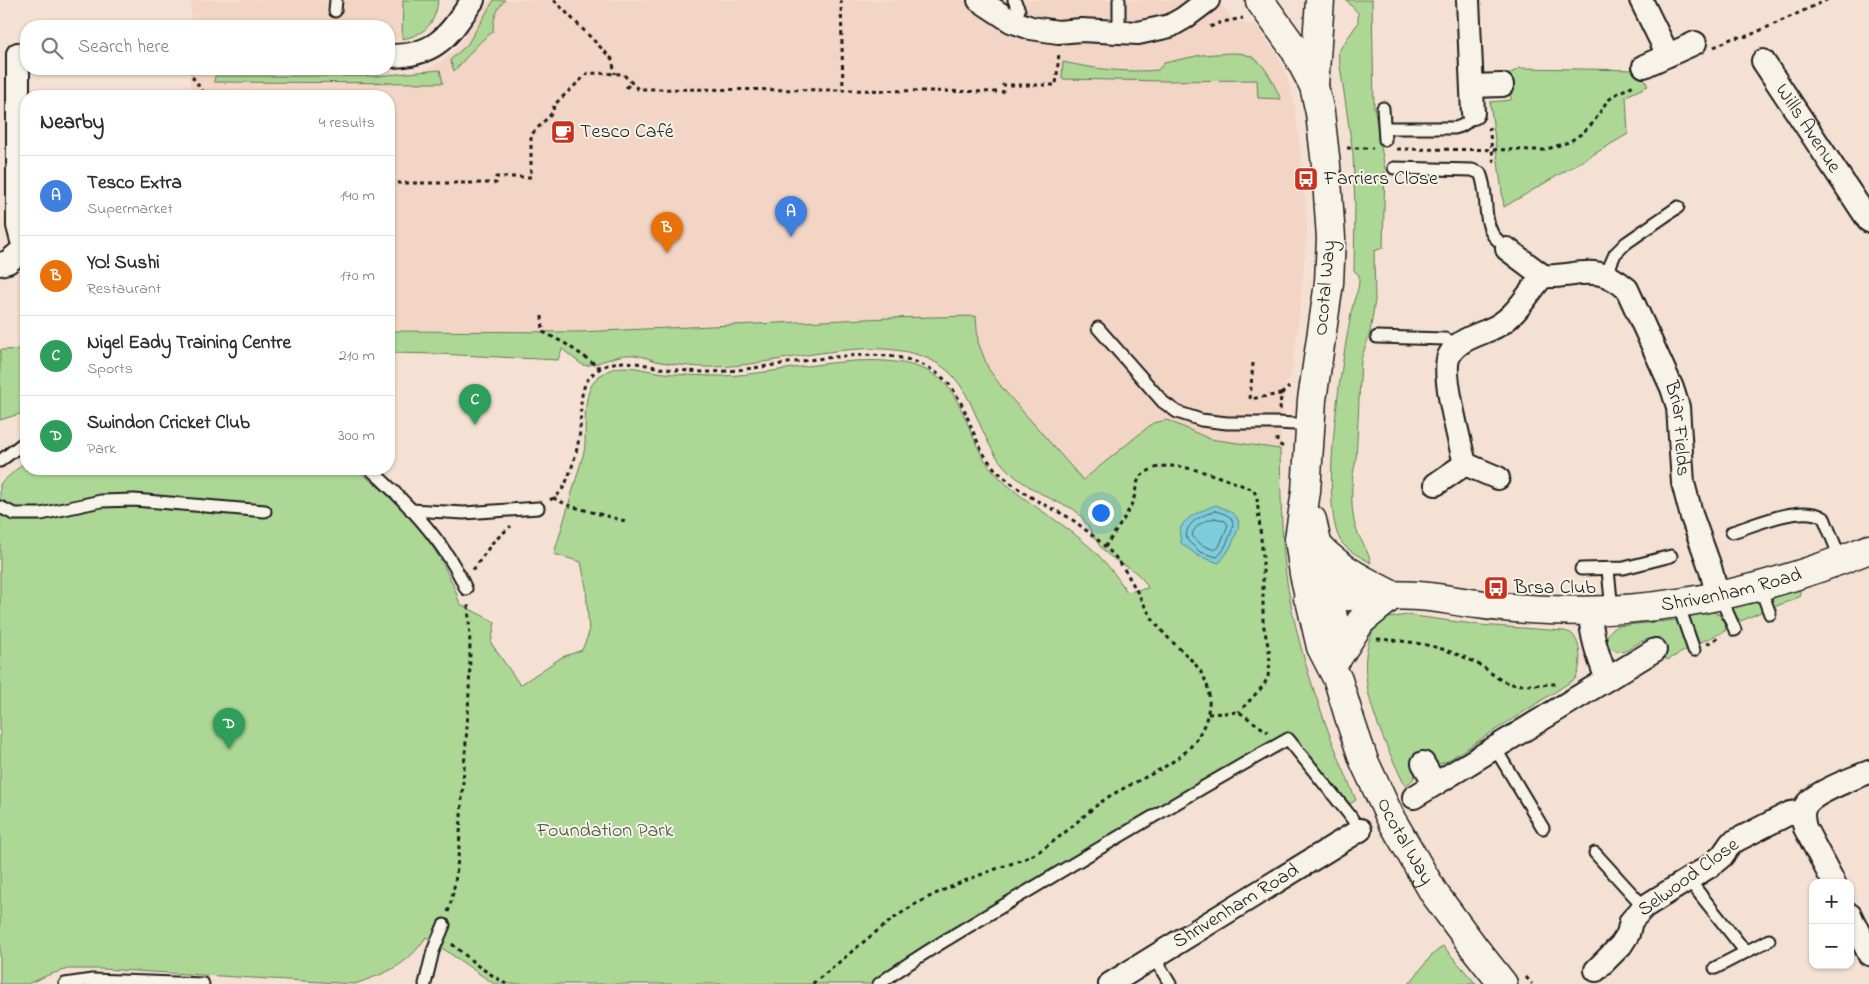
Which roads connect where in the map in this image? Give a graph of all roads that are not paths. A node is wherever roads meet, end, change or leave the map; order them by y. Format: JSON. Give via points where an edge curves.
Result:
{"nodes":[{"id":1,"x":455,"y":0,"type":"edge"},
{"id":2,"x":473,"y":0,"type":"edge"},
{"id":3,"x":979,"y":0,"type":"edge"},
{"id":4,"x":1119,"y":0,"type":"edge"},
{"id":5,"x":1208,"y":0,"type":"edge"},
{"id":6,"x":1320,"y":0,"type":"edge"},
{"id":7,"x":1468,"y":0,"type":"edge"},
{"id":8,"x":1641,"y":0,"type":"edge"},
{"id":9,"x":1012,"y":3,"type":"edge"},
{"id":10,"x":1262,"y":5,"type":"edge"},
{"id":11,"x":452,"y":28,"type":"junction"},
{"id":12,"x":1081,"y":30,"type":"junction"},
{"id":13,"x":1119,"y":33,"type":"junction"},
{"id":14,"x":1702,"y":46,"type":"road end"},
{"id":15,"x":15,"y":54,"type":"edge"},
{"id":16,"x":395,"y":56,"type":"edge"},
{"id":17,"x":1668,"y":56,"type":"junction"},
{"id":18,"x":1763,"y":61,"type":"dead end"},
{"id":19,"x":1643,"y":74,"type":"road end"},
{"id":20,"x":1502,"y":85,"type":"dead end"},
{"id":21,"x":1314,"y":86,"type":"junction"},
{"id":22,"x":1472,"y":86,"type":"junction"},
{"id":23,"x":1384,"y":108,"type":"dead end"},
{"id":24,"x":1473,"y":113,"type":"joint"},
{"id":25,"x":1385,"y":128,"type":"junction"},
{"id":26,"x":1385,"y":140,"type":"dead end"},
{"id":27,"x":15,"y":163,"type":"edge"},
{"id":28,"x":1394,"y":168,"type":"dead end"},
{"id":29,"x":1678,"y":206,"type":"dead end"},
{"id":30,"x":1869,"y":221,"type":"edge"},
{"id":31,"x":20,"y":234,"type":"edge"},
{"id":32,"x":1507,"y":249,"type":"joint"},
{"id":33,"x":20,"y":252,"type":"edge"},
{"id":34,"x":0,"y":264,"type":"edge"},
{"id":35,"x":1543,"y":276,"type":"junction"},
{"id":36,"x":1606,"y":276,"type":"junction"},
{"id":37,"x":1098,"y":328,"type":"dead end"},
{"id":38,"x":1377,"y":337,"type":"dead end"},
{"id":39,"x":1459,"y":344,"type":"junction"},
{"id":40,"x":1310,"y":425,"type":"junction"},
{"id":41,"x":20,"y":446,"type":"edge"},
{"id":42,"x":0,"y":461,"type":"edge"},
{"id":43,"x":1465,"y":464,"type":"junction"},
{"id":44,"x":376,"y":475,"type":"edge"},
{"id":45,"x":1498,"y":478,"type":"dead end"},
{"id":46,"x":1436,"y":484,"type":"dead end"},
{"id":47,"x":1306,"y":491,"type":"junction"},
{"id":48,"x":0,"y":507,"type":"edge"},
{"id":49,"x":538,"y":508,"type":"road end"},
{"id":50,"x":411,"y":510,"type":"junction"},
{"id":51,"x":265,"y":511,"type":"dead end"},
{"id":52,"x":1732,"y":532,"type":"dead end"},
{"id":53,"x":1318,"y":546,"type":"junction"},
{"id":54,"x":1869,"y":549,"type":"edge"},
{"id":55,"x":1670,"y":556,"type":"dead end"},
{"id":56,"x":1841,"y":560,"type":"junction"},
{"id":57,"x":1582,"y":569,"type":"dead end"},
{"id":58,"x":1608,"y":570,"type":"junction"},
{"id":59,"x":1760,"y":587,"type":"junction"},
{"id":60,"x":466,"y":589,"type":"road end"},
{"id":61,"x":1393,"y":596,"type":"junction"},
{"id":62,"x":1318,"y":597,"type":"junction"},
{"id":63,"x":1719,"y":597,"type":"junction"},
{"id":64,"x":1678,"y":604,"type":"junction"},
{"id":65,"x":1601,"y":610,"type":"junction"},
{"id":66,"x":1770,"y":614,"type":"dead end"},
{"id":67,"x":1735,"y":630,"type":"dead end"},
{"id":68,"x":1655,"y":650,"type":"dead end"},
{"id":69,"x":1694,"y":650,"type":"dead end"},
{"id":70,"x":1338,"y":669,"type":"junction"},
{"id":71,"x":1607,"y":679,"type":"junction"},
{"id":72,"x":1494,"y":748,"type":"junction"},
{"id":73,"x":1423,"y":763,"type":"dead end"},
{"id":74,"x":1869,"y":772,"type":"edge"},
{"id":75,"x":1435,"y":784,"type":"junction"},
{"id":76,"x":1414,"y":797,"type":"dead end"},
{"id":77,"x":1803,"y":811,"type":"junction"},
{"id":78,"x":1543,"y":828,"type":"dead end"},
{"id":79,"x":1360,"y":830,"type":"joint"},
{"id":80,"x":1595,"y":853,"type":"dead end"},
{"id":81,"x":1688,"y":878,"type":"junction"},
{"id":82,"x":1832,"y":879,"type":"edge"},
{"id":83,"x":1644,"y":907,"type":"junction"},
{"id":84,"x":1854,"y":923,"type":"edge"},
{"id":85,"x":444,"y":924,"type":"road end"},
{"id":86,"x":1769,"y":940,"type":"dead end"},
{"id":87,"x":1745,"y":951,"type":"junction"},
{"id":88,"x":1869,"y":954,"type":"edge"},
{"id":89,"x":1154,"y":957,"type":"junction"},
{"id":90,"x":1715,"y":968,"type":"dead end"},
{"id":91,"x":1596,"y":970,"type":"dead end"},
{"id":92,"x":65,"y":984,"type":"edge"},
{"id":93,"x":203,"y":984,"type":"edge"},
{"id":94,"x":425,"y":984,"type":"edge"},
{"id":95,"x":879,"y":984,"type":"edge"},
{"id":96,"x":1110,"y":984,"type":"edge"},
{"id":97,"x":1170,"y":984,"type":"edge"},
{"id":98,"x":1503,"y":984,"type":"edge"}],
"edges":[{"from":1,"to":11,"type":"street"},
{"from":2,"to":11,"type":"street"},
{"from":3,"to":12,"type":"street","via":[[1011,21],[1031,28],[1058,32]]},
{"from":4,"to":13,"type":"lane"},
{"from":5,"to":13,"type":"street","via":[[1170,26],[1150,32]]},
{"from":6,"to":21,"type":"main road","name":"Ocotal Way"},
{"from":7,"to":22,"type":"street"},
{"from":8,"to":17,"type":"street"},
{"from":9,"to":12,"type":"street","via":[[1035,16]]},
{"from":10,"to":21,"type":"main road","name":"Ocotal Way","via":[[1294,48]]},
{"from":11,"to":16,"type":"street","via":[[427,50],[414,55]]},
{"from":12,"to":13,"type":"street"},
{"from":14,"to":17,"type":"street"},
{"from":15,"to":27,"type":"street"},
{"from":17,"to":19,"type":"street"},
{"from":18,"to":30,"type":"street","name":"Wills Avenue"},
{"from":20,"to":22,"type":"street"},
{"from":21,"to":40,"type":"main road","name":"Ocotal Way","via":[[1326,156],[1331,238],[1326,311]]},
{"from":22,"to":24,"type":"street"},
{"from":23,"to":25,"type":"lane"},
{"from":24,"to":25,"type":"lane","via":[[1463,126],[1454,128]]},
{"from":25,"to":26,"type":"lane"},
{"from":27,"to":31,"type":"street"},
{"from":28,"to":32,"type":"lane","via":[[1472,170],[1480,173],[1489,225],[1494,236]]},
{"from":29,"to":36,"type":"lane","via":[[1626,243],[1615,254]]},
{"from":32,"to":35,"type":"street"},
{"from":33,"to":34,"type":"street"},
{"from":35,"to":36,"type":"street","name":"Briar Fields","via":[[1583,272]]},
{"from":35,"to":39,"type":"street","via":[[1509,318]]},
{"from":36,"to":63,"type":"street","name":"Briar Fields","via":[[1626,289],[1672,388],[1678,407],[1683,483]]},
{"from":37,"to":40,"type":"lane","via":[[1163,402],[1177,412],[1201,420],[1227,423]]},
{"from":38,"to":39,"type":"lane","via":[[1445,339]]},
{"from":39,"to":43,"type":"street","via":[[1449,356],[1447,375]]},
{"from":40,"to":47,"type":"main road","name":"Ocotal Way"},
{"from":41,"to":42,"type":"lane"},
{"from":43,"to":45,"type":"street"},
{"from":43,"to":46,"type":"street"},
{"from":44,"to":50,"type":"lane"},
{"from":47,"to":53,"type":"main road","name":"Ocotal Way"},
{"from":47,"to":62,"type":"main road","name":"Ocotal Way","via":[[1299,547]]},
{"from":48,"to":51,"type":"lane","via":[[14,514],[41,514],[101,501],[134,500]]},
{"from":49,"to":50,"type":"lane","via":[[464,513]]},
{"from":50,"to":60,"type":"lane","via":[[453,561]]},
{"from":52,"to":56,"type":"lane","via":[[1793,513],[1811,512],[1824,518]]},
{"from":53,"to":61,"type":"main road","via":[[1346,570]]},
{"from":53,"to":62,"type":"main road","name":"Ocotal Way"},
{"from":54,"to":56,"type":"main road","name":"Shrivenham Road"},
{"from":55,"to":58,"type":"lane"},
{"from":56,"to":59,"type":"main road","name":"Shrivenham Road"},
{"from":57,"to":58,"type":"lane"},
{"from":58,"to":65,"type":"lane"},
{"from":59,"to":63,"type":"main road","name":"Shrivenham Road"},
{"from":59,"to":66,"type":"lane"},
{"from":61,"to":62,"type":"main road","name":"Shrivenham Road"},
{"from":61,"to":65,"type":"main road","name":"Shrivenham Road","via":[[1420,596],[1512,608]]},
{"from":61,"to":70,"type":"main road","via":[[1362,621]]},
{"from":62,"to":70,"type":"main road","name":"Ocotal Way","via":[[1321,647]]},
{"from":63,"to":64,"type":"main road","name":"Shrivenham Road"},
{"from":63,"to":67,"type":"lane"},
{"from":64,"to":65,"type":"main road","name":"Shrivenham Road"},
{"from":64,"to":69,"type":"lane"},
{"from":65,"to":71,"type":"street","via":[[1590,627]]},
{"from":68,"to":71,"type":"street"},
{"from":70,"to":98,"type":"main road","name":"Ocotal Way","via":[[1364,761],[1397,830],[1446,911]]},
{"from":71,"to":72,"type":"street"},
{"from":72,"to":75,"type":"street"},
{"from":72,"to":78,"type":"lane"},
{"from":73,"to":75,"type":"street"},
{"from":74,"to":77,"type":"street","via":[[1818,795],[1806,804]]},
{"from":75,"to":76,"type":"street"},
{"from":77,"to":81,"type":"street","name":"Selwood Close","via":[[1790,813],[1732,844],[1710,866]]},
{"from":77,"to":82,"type":"street","via":[[1806,828]]},
{"from":79,"to":89,"type":"street","name":"Shrivenham Road"},
{"from":79,"to":95,"type":"lane","via":[[1288,739],[908,963]]},
{"from":80,"to":83,"type":"lane"},
{"from":81,"to":83,"type":"street","name":"Selwood Close"},
{"from":81,"to":87,"type":"lane"},
{"from":83,"to":91,"type":"street","name":"Selwood Close","via":[[1631,921],[1621,945]]},
{"from":84,"to":88,"type":"street"},
{"from":85,"to":94,"type":"lane"},
{"from":86,"to":87,"type":"lane"},
{"from":87,"to":90,"type":"lane"},
{"from":89,"to":96,"type":"street","name":"Shrivenham Road"},
{"from":89,"to":97,"type":"lane"},
{"from":92,"to":93,"type":"lane","via":[[92,980]]}]}
